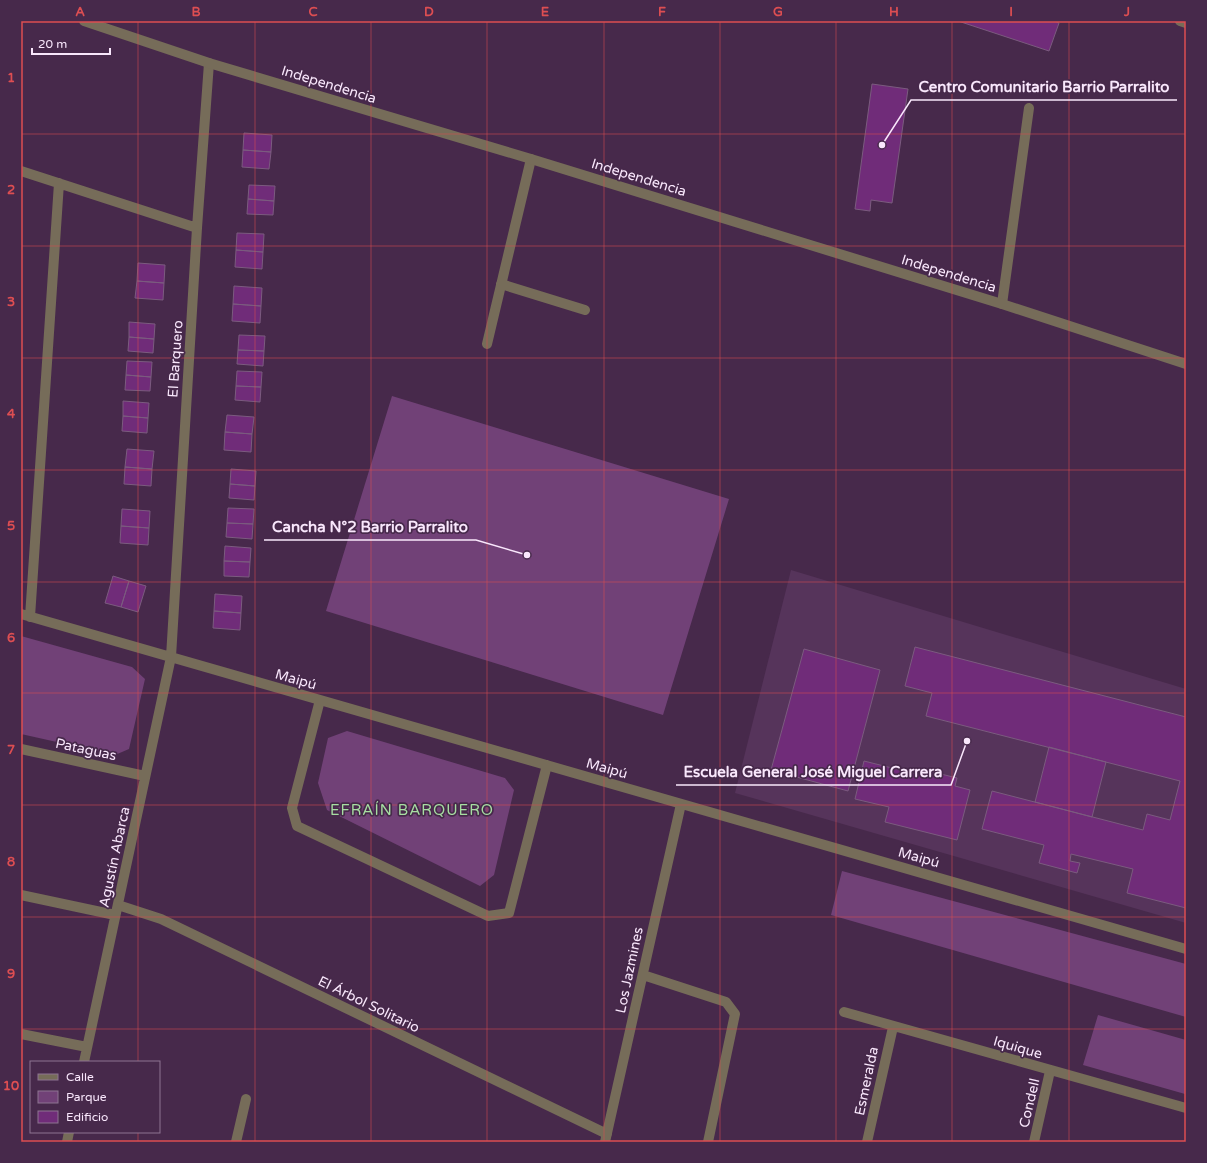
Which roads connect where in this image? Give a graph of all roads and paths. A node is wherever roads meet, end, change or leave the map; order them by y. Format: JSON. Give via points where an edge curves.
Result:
{"nodes":[{"id":1,"x":84,"y":21,"type":"edge"},
{"id":2,"x":1180,"y":21,"type":"edge"},
{"id":3,"x":1186,"y":23,"type":"edge"},
{"id":4,"x":209,"y":63,"type":"junction"},
{"id":5,"x":1029,"y":108,"type":"dead end"},
{"id":6,"x":531,"y":159,"type":"junction"},
{"id":7,"x":21,"y":171,"type":"edge"},
{"id":8,"x":59,"y":183,"type":"junction"},
{"id":9,"x":197,"y":228,"type":"junction"},
{"id":10,"x":501,"y":284,"type":"junction"},
{"id":11,"x":1002,"y":304,"type":"junction"},
{"id":12,"x":585,"y":310,"type":"dead end"},
{"id":13,"x":487,"y":344,"type":"dead end"},
{"id":14,"x":1186,"y":364,"type":"edge"},
{"id":15,"x":25,"y":615,"type":"edge"},
{"id":16,"x":171,"y":657,"type":"junction"},
{"id":17,"x":320,"y":700,"type":"junction"},
{"id":18,"x":21,"y":749,"type":"edge"},
{"id":19,"x":547,"y":765,"type":"junction"},
{"id":20,"x":145,"y":776,"type":"junction"},
{"id":21,"x":681,"y":804,"type":"junction"},
{"id":22,"x":21,"y":896,"type":"edge"},
{"id":23,"x":118,"y":905,"type":"junction"},
{"id":24,"x":116,"y":915,"type":"junction"},
{"id":25,"x":1186,"y":949,"type":"edge"},
{"id":26,"x":642,"y":974,"type":"junction"},
{"id":27,"x":844,"y":1012,"type":"dead end"},
{"id":28,"x":893,"y":1026,"type":"junction"},
{"id":29,"x":21,"y":1034,"type":"edge"},
{"id":30,"x":87,"y":1047,"type":"junction"},
{"id":31,"x":84,"y":1061,"type":"edge"},
{"id":32,"x":1050,"y":1071,"type":"junction"},
{"id":33,"x":246,"y":1098,"type":"dead end"},
{"id":34,"x":1186,"y":1108,"type":"edge"},
{"id":35,"x":606,"y":1138,"type":"edge"},
{"id":36,"x":236,"y":1142,"type":"edge"},
{"id":37,"x":708,"y":1142,"type":"edge"},
{"id":38,"x":867,"y":1142,"type":"edge"},
{"id":39,"x":1034,"y":1142,"type":"edge"}],
"edges":[{"from":1,"to":4,"type":"street","name":"Independencia"},
{"from":2,"to":3,"type":"street"},
{"from":4,"to":6,"type":"street","name":"Independencia"},
{"from":4,"to":9,"type":"street","name":"El Barquero"},
{"from":5,"to":11,"type":"street"},
{"from":6,"to":10,"type":"street"},
{"from":6,"to":11,"type":"street","name":"Independencia"},
{"from":7,"to":8,"type":"street"},
{"from":8,"to":9,"type":"street"},
{"from":8,"to":15,"type":"street"},
{"from":9,"to":16,"type":"street","name":"El Barquero"},
{"from":10,"to":12,"type":"street"},
{"from":10,"to":13,"type":"street"},
{"from":11,"to":14,"type":"street","name":"Independencia"},
{"from":15,"to":16,"type":"street","name":"Maipú"},
{"from":16,"to":17,"type":"street","name":"Maipú"},
{"from":16,"to":20,"type":"street","name":"Agustín Abarca"},
{"from":17,"to":19,"type":"street","name":"Maipú"},
{"from":17,"to":19,"type":"street","via":[[292,808],[297,826],[488,916],[509,912]]},
{"from":18,"to":20,"type":"street","name":"Pataguas"},
{"from":19,"to":21,"type":"street","name":"Maipú"},
{"from":20,"to":23,"type":"street","name":"Agustín Abarca"},
{"from":21,"to":25,"type":"street","name":"Maipú"},
{"from":21,"to":26,"type":"street","name":"Los Jazmines"},
{"from":22,"to":24,"type":"street"},
{"from":23,"to":24,"type":"street","name":"Agustín Abarca"},
{"from":23,"to":35,"type":"street","name":"El Árbol Solitario","via":[[161,919]]},
{"from":24,"to":30,"type":"street","name":"Agustín Abarca"},
{"from":26,"to":35,"type":"street","name":"Los Jazmines"},
{"from":26,"to":37,"type":"street","via":[[726,1002],[735,1014]]},
{"from":27,"to":28,"type":"street","name":"Iquique"},
{"from":28,"to":32,"type":"street","name":"Iquique"},
{"from":28,"to":38,"type":"street","name":"Esmeralda"},
{"from":29,"to":30,"type":"street"},
{"from":30,"to":31,"type":"street","name":"Agustín Abarca"},
{"from":32,"to":34,"type":"street","name":"Iquique"},
{"from":32,"to":39,"type":"street","name":"Condell"},
{"from":33,"to":36,"type":"street"}]}
